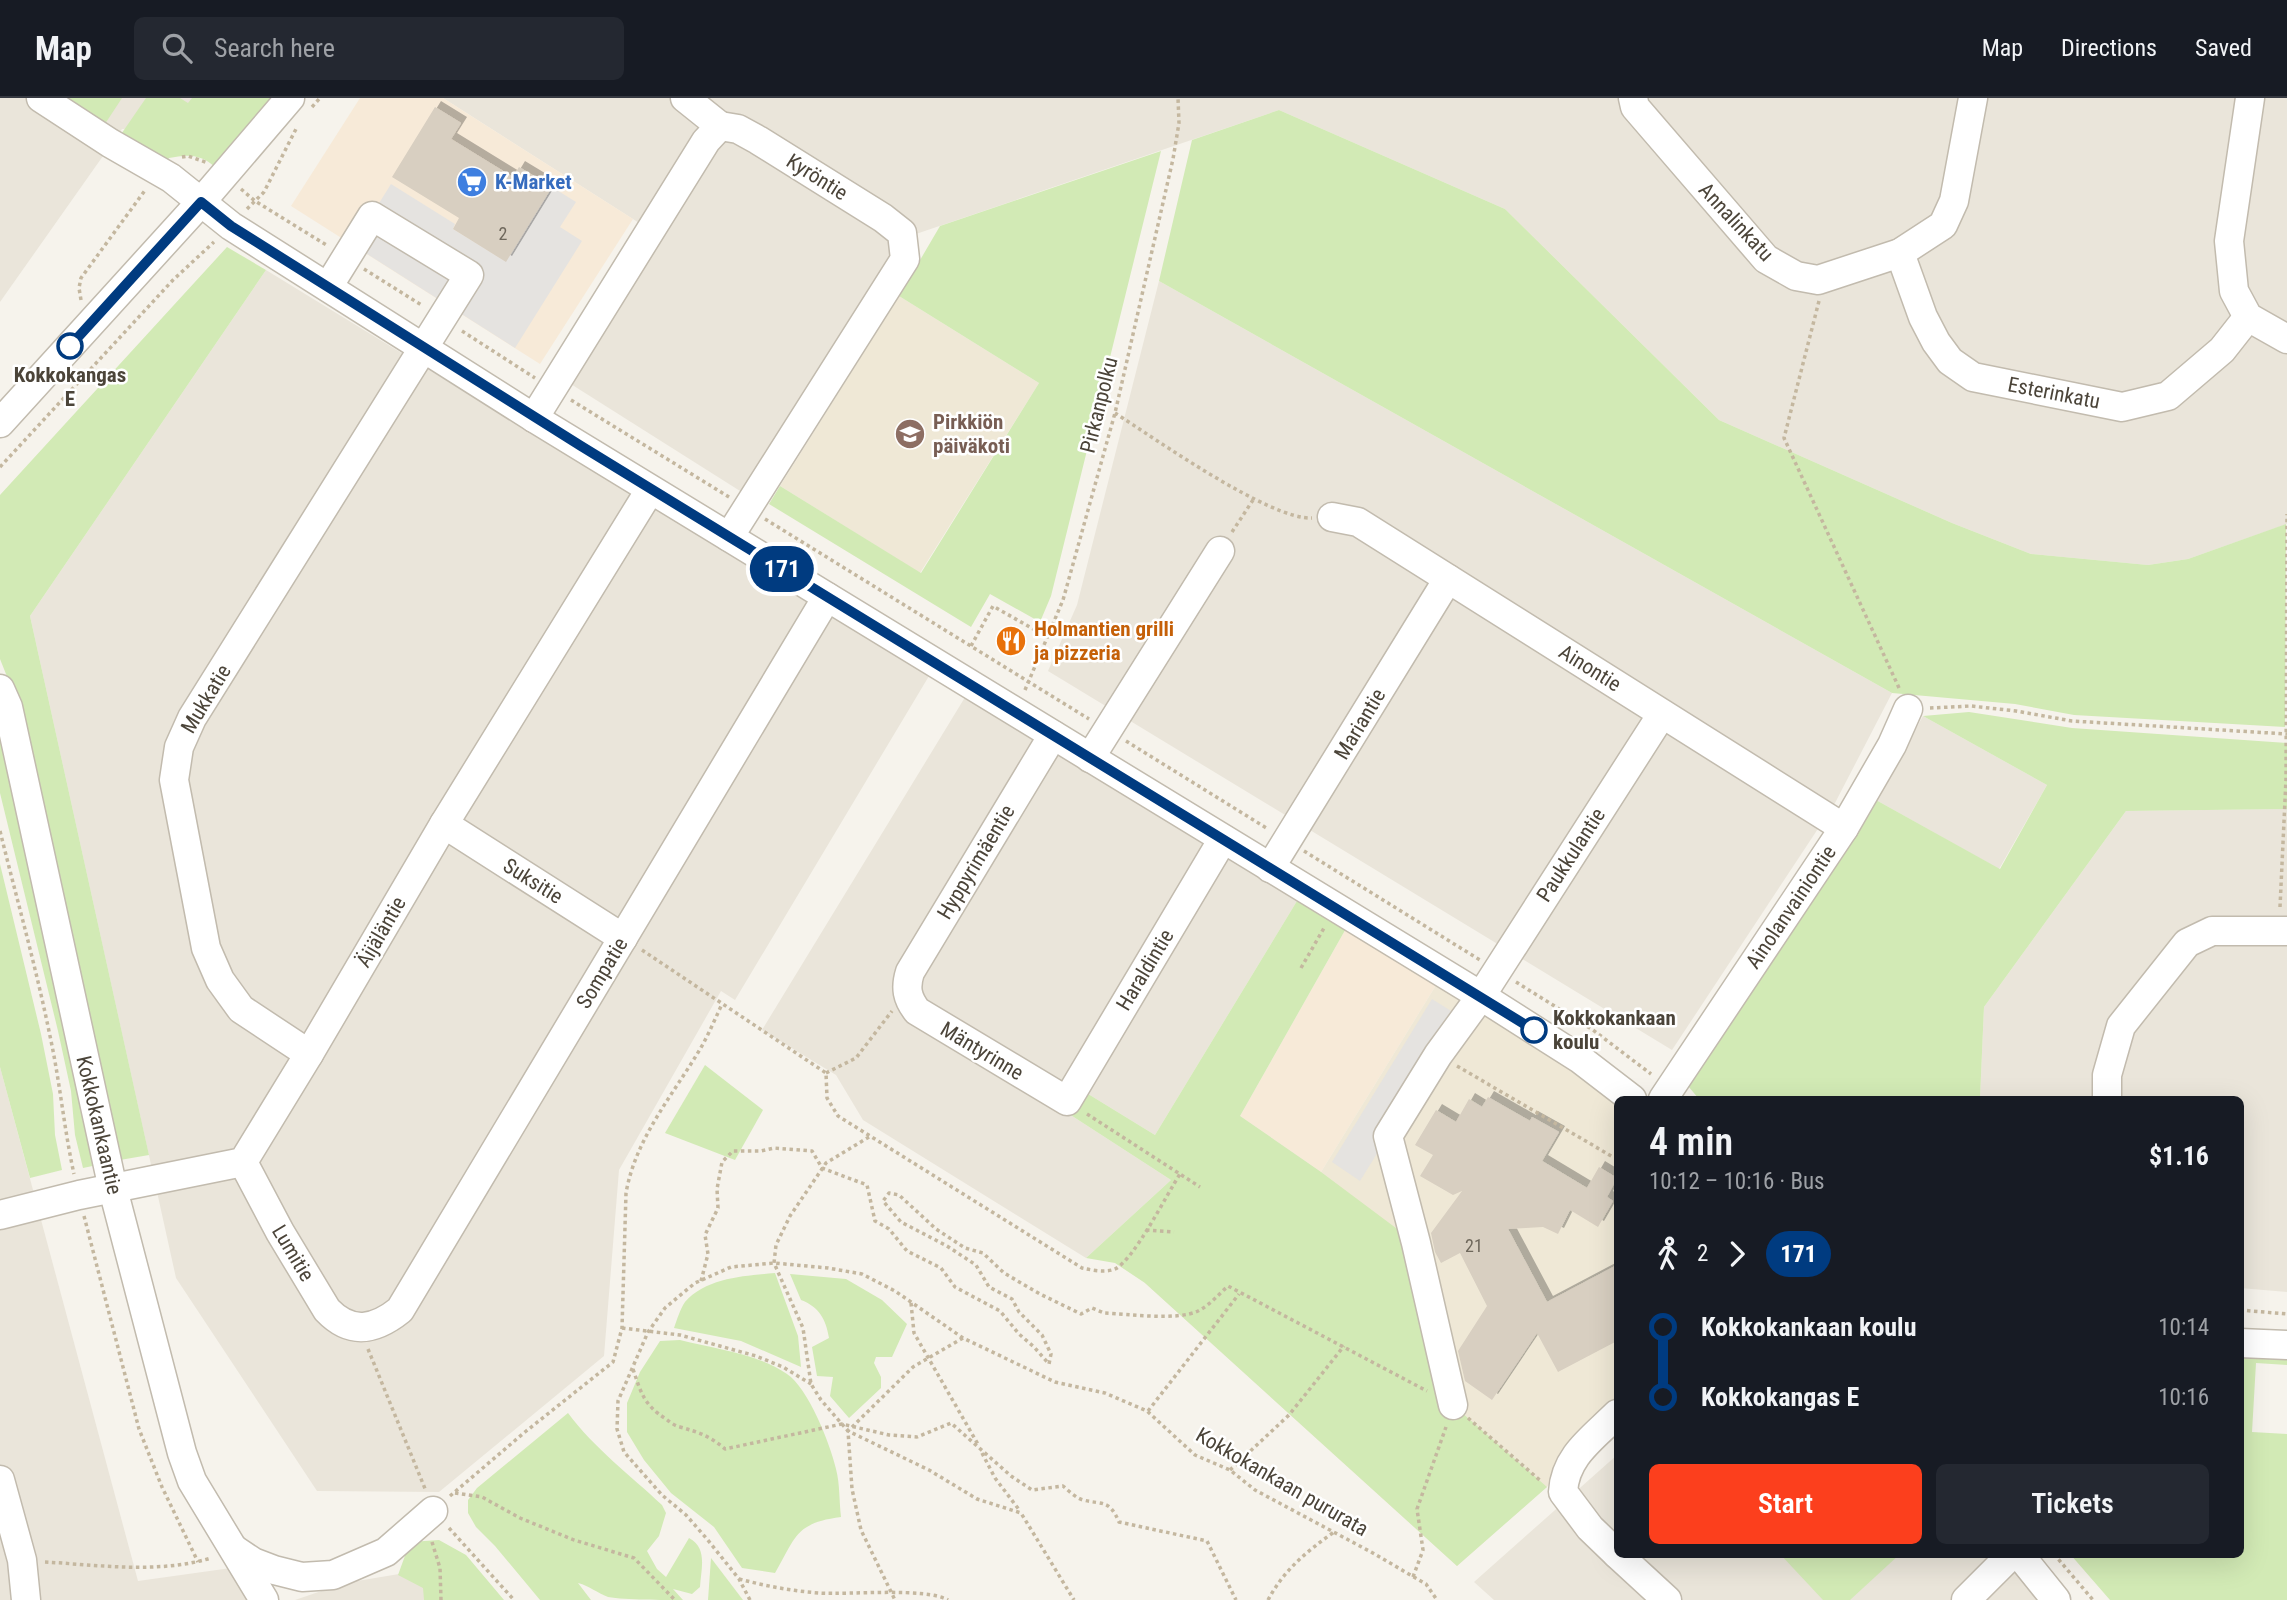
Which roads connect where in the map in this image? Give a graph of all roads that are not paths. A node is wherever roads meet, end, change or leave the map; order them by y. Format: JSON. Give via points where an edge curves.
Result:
{"nodes":[{"id":1,"x":41,"y":98,"type":"edge"},
{"id":2,"x":685,"y":98,"type":"edge"},
{"id":3,"x":1633,"y":98,"type":"edge"},
{"id":4,"x":1973,"y":98,"type":"edge"},
{"id":5,"x":2250,"y":98,"type":"edge"},
{"id":6,"x":299,"y":110,"type":"edge"},
{"id":7,"x":720,"y":126,"type":"junction"},
{"id":8,"x":201,"y":202,"type":"junction"},
{"id":9,"x":1900,"y":253,"type":"junction"},
{"id":10,"x":328,"y":288,"type":"junction"},
{"id":11,"x":2248,"y":317,"type":"junction"},
{"id":12,"x":2287,"y":339,"type":"edge"},
{"id":13,"x":425,"y":349,"type":"junction"},
{"id":14,"x":534,"y":418,"type":"junction"},
{"id":15,"x":0,"y":423,"type":"edge"},
{"id":16,"x":650,"y":489,"type":"junction"},
{"id":17,"x":1332,"y":517,"type":"road end"},
{"id":18,"x":729,"y":537,"type":"junction"},
{"id":19,"x":1220,"y":551,"type":"road end"},
{"id":20,"x":1448,"y":579,"type":"junction"},
{"id":21,"x":827,"y":597,"type":"junction"},
{"id":22,"x":0,"y":689,"type":"edge"},
{"id":23,"x":1908,"y":709,"type":"road end"},
{"id":24,"x":1662,"y":714,"type":"junction"},
{"id":25,"x":1053,"y":735,"type":"junction"},
{"id":26,"x":1090,"y":758,"type":"junction"},
{"id":27,"x":444,"y":824,"type":"junction"},
{"id":28,"x":1844,"y":828,"type":"junction"},
{"id":29,"x":1223,"y":839,"type":"junction"},
{"id":30,"x":1270,"y":868,"type":"junction"},
{"id":31,"x":2283,"y":930,"type":"edge"},
{"id":32,"x":623,"y":938,"type":"junction"},
{"id":33,"x":906,"y":992,"type":"joint"},
{"id":34,"x":1481,"y":996,"type":"junction"},
{"id":35,"x":309,"y":1054,"type":"junction"},
{"id":36,"x":1628,"y":1096,"type":"edge"},
{"id":37,"x":1665,"y":1096,"type":"edge"},
{"id":38,"x":2107,"y":1096,"type":"edge"},
{"id":39,"x":1067,"y":1101,"type":"joint"},
{"id":40,"x":243,"y":1162,"type":"junction"},
{"id":41,"x":113,"y":1189,"type":"junction"},
{"id":42,"x":0,"y":1214,"type":"edge"},
{"id":43,"x":359,"y":1328,"type":"joint"},
{"id":44,"x":2244,"y":1343,"type":"edge"},
{"id":45,"x":2287,"y":1345,"type":"edge"},
{"id":46,"x":1453,"y":1405,"type":"road end"},
{"id":47,"x":1614,"y":1417,"type":"edge"},
{"id":48,"x":0,"y":1480,"type":"edge"},
{"id":49,"x":443,"y":1502,"type":"road end"},
{"id":50,"x":233,"y":1548,"type":"junction"},
{"id":51,"x":1614,"y":1551,"type":"edge"},
{"id":52,"x":1621,"y":1558,"type":"edge"},
{"id":53,"x":2008,"y":1558,"type":"edge"},
{"id":54,"x":2022,"y":1558,"type":"edge"},
{"id":55,"x":26,"y":1600,"type":"edge"},
{"id":56,"x":264,"y":1600,"type":"edge"},
{"id":57,"x":1667,"y":1600,"type":"edge"},
{"id":58,"x":1966,"y":1600,"type":"edge"},
{"id":59,"x":2056,"y":1600,"type":"edge"}],
"edges":[{"from":1,"to":8,"type":"street","via":[[171,178]]},
{"from":2,"to":7,"type":"street","name":"Kyröntie"},
{"from":3,"to":9,"type":"street","name":"Annalinkatu","via":[[1634,107],[1766,259],[1796,276],[1824,279]]},
{"from":4,"to":9,"type":"street","name":"Annalinkatu","via":[[1954,201],[1943,225]]},
{"from":5,"to":11,"type":"street","via":[[2229,241],[2234,291]]},
{"from":6,"to":8,"type":"street"},
{"from":7,"to":14,"type":"street","via":[[706,141]]},
{"from":7,"to":18,"type":"street","name":"Kyröntie","via":[[758,140],[883,218],[902,233],[905,259]]},
{"from":8,"to":10,"type":"street"},
{"from":8,"to":15,"type":"street"},
{"from":9,"to":11,"type":"street","name":"Esterinkatu","via":[[1936,342],[1950,361],[1973,377],[2122,407],[2168,396],[2222,350]]},
{"from":10,"to":13,"type":"street"},
{"from":10,"to":13,"type":"street","name":"Mukkatie","via":[[372,216],[479,270]]},
{"from":11,"to":12,"type":"street"},
{"from":13,"to":14,"type":"street"},
{"from":13,"to":35,"type":"street","name":"Mukkatie","via":[[178,747],[174,780],[206,948],[220,980],[241,1009]]},
{"from":14,"to":16,"type":"street"},
{"from":16,"to":18,"type":"street"},
{"from":16,"to":27,"type":"street","name":"Äijäläntie"},
{"from":17,"to":20,"type":"street","name":"Ainontie","via":[[1357,522]]},
{"from":18,"to":21,"type":"street"},
{"from":19,"to":26,"type":"street"},
{"from":20,"to":24,"type":"street","name":"Ainontie"},
{"from":20,"to":30,"type":"street","name":"Mariantie"},
{"from":21,"to":25,"type":"street"},
{"from":21,"to":32,"type":"street","name":"Sompatie"},
{"from":22,"to":41,"type":"street","name":"Kokkokankaantie","via":[[8,707]]},
{"from":23,"to":28,"type":"street","name":"Ainolanvainiontie"},
{"from":24,"to":28,"type":"street","name":"Ainontie"},
{"from":24,"to":34,"type":"street","name":"Paukkulantie"},
{"from":25,"to":26,"type":"street"},
{"from":25,"to":33,"type":"street","name":"Hyppyrimäentie","via":[[910,972]]},
{"from":26,"to":29,"type":"street"},
{"from":27,"to":32,"type":"street","name":"Suksitie"},
{"from":27,"to":35,"type":"street","name":"Äijäläntie"},
{"from":28,"to":37,"type":"street","name":"Ainolanvainiontie"},
{"from":29,"to":30,"type":"street"},
{"from":29,"to":39,"type":"street","name":"Haraldintie"},
{"from":30,"to":34,"type":"street"},
{"from":31,"to":38,"type":"street","via":[[2212,931],[2187,943],[2121,1026]]},
{"from":32,"to":43,"type":"street","name":"Sompatie","via":[[400,1310],[380,1324]]},
{"from":33,"to":39,"type":"street","name":"Mäntyrinne","via":[[916,1011]]},
{"from":34,"to":36,"type":"street","via":[[1580,1059]]},
{"from":34,"to":46,"type":"street","name":"Paukkulantie","via":[[1388,1136]]},
{"from":35,"to":40,"type":"street","name":"Äijäläntie"},
{"from":40,"to":41,"type":"street"},
{"from":40,"to":43,"type":"street","name":"Lumitie","via":[[327,1310]]},
{"from":41,"to":42,"type":"street"},
{"from":41,"to":50,"type":"street","name":"Kokkokankaantie","via":[[182,1453],[192,1481]]},
{"from":44,"to":45,"type":"street"},
{"from":47,"to":51,"type":"street","via":[[1570,1462],[1563,1478],[1563,1492]]},
{"from":48,"to":55,"type":"street","via":[[22,1560]]},
{"from":49,"to":50,"type":"street","name":"Kokkokankaantie","via":[[386,1552],[333,1575],[302,1577],[274,1570]]},
{"from":50,"to":56,"type":"street","name":"Kokkokankaantie"},
{"from":52,"to":57,"type":"street"},
{"from":53,"to":58,"type":"street"},
{"from":54,"to":59,"type":"street"}]}
